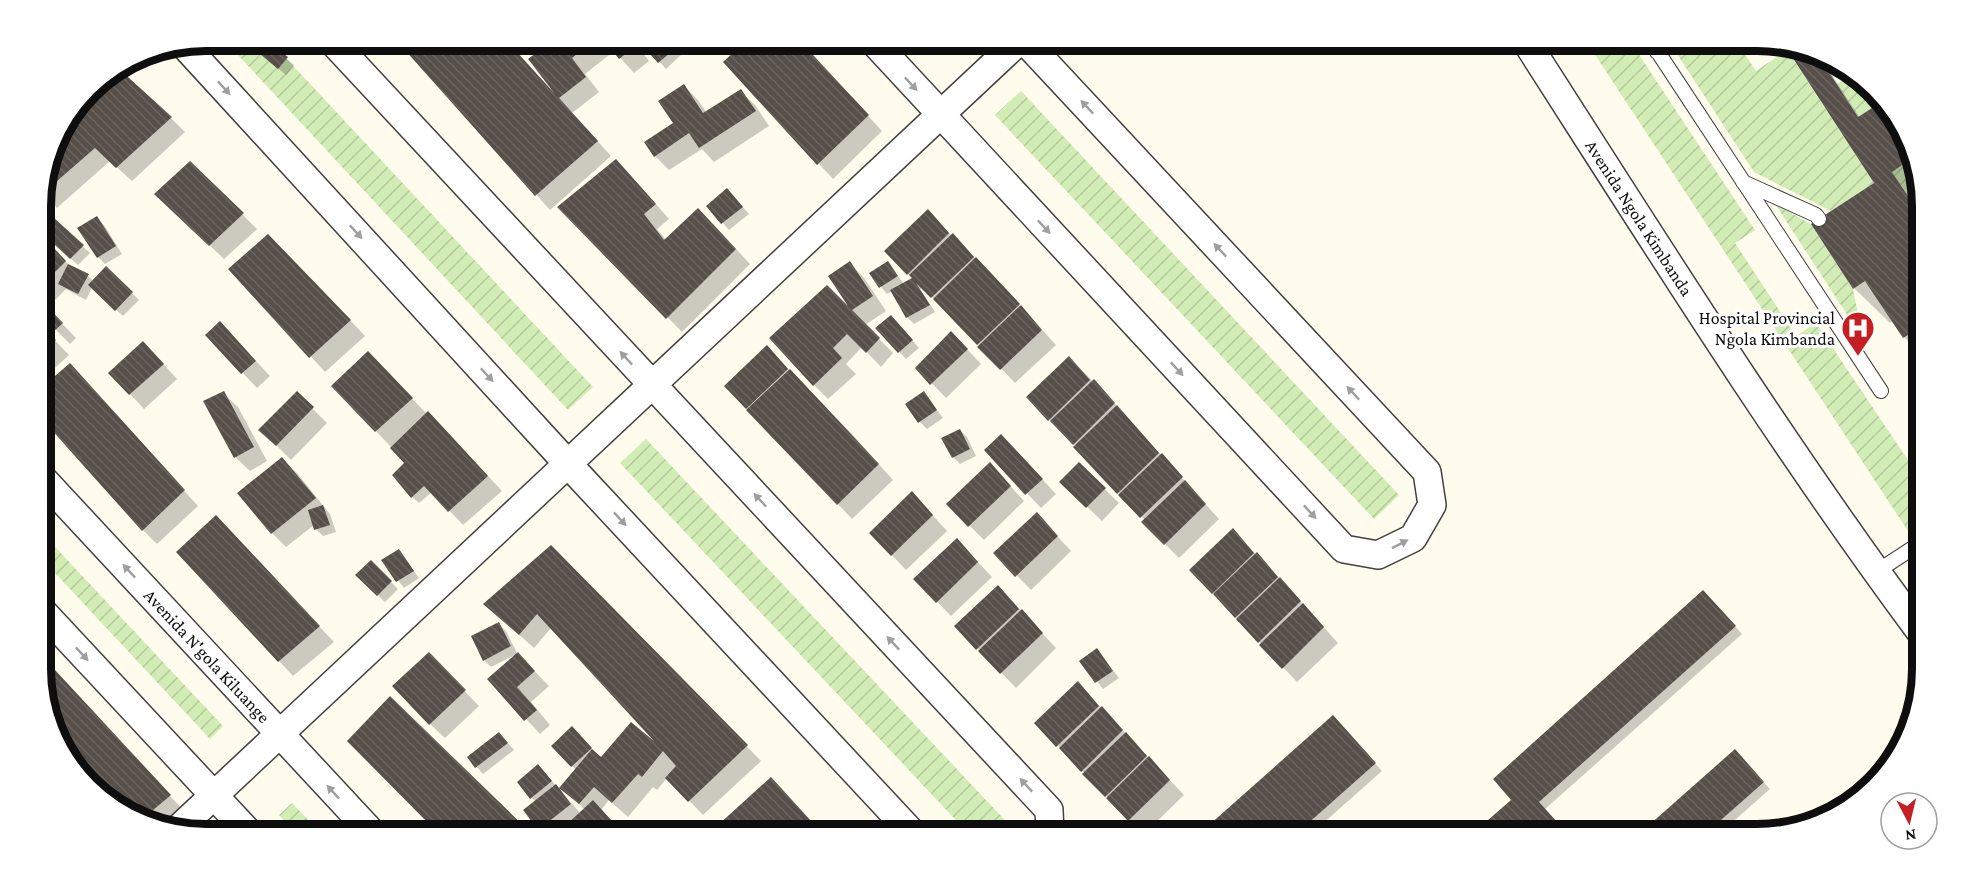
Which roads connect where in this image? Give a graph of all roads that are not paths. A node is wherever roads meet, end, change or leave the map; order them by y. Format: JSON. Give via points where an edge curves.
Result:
{"nodes":[{"id":1,"x":341,"y":51,"type":"edge"},
{"id":2,"x":882,"y":51,"type":"edge"},
{"id":3,"x":1010,"y":51,"type":"edge"},
{"id":4,"x":1032,"y":51,"type":"edge"},
{"id":5,"x":1532,"y":51,"type":"edge"},
{"id":6,"x":1657,"y":51,"type":"edge"},
{"id":7,"x":190,"y":52,"type":"edge"},
{"id":8,"x":941,"y":115,"type":"junction"},
{"id":9,"x":1743,"y":182,"type":"junction"},
{"id":10,"x":1819,"y":219,"type":"dead end"},
{"id":11,"x":652,"y":386,"type":"junction"},
{"id":12,"x":1881,"y":391,"type":"dead end"},
{"id":13,"x":568,"y":464,"type":"junction"},
{"id":14,"x":51,"y":487,"type":"edge"},
{"id":15,"x":1912,"y":549,"type":"edge"},
{"id":16,"x":1876,"y":572,"type":"junction"},
{"id":17,"x":51,"y":621,"type":"edge"},
{"id":18,"x":1912,"y":621,"type":"edge"},
{"id":19,"x":1912,"y":638,"type":"edge"},
{"id":20,"x":280,"y":734,"type":"junction"},
{"id":21,"x":214,"y":796,"type":"junction"},
{"id":22,"x":185,"y":823,"type":"edge"},
{"id":23,"x":241,"y":824,"type":"edge"},
{"id":24,"x":364,"y":824,"type":"edge"},
{"id":25,"x":904,"y":824,"type":"edge"},
{"id":26,"x":1050,"y":824,"type":"edge"}],
"edges":[{"from":11,"to":1,"type":"street","one_way":true},
{"from":2,"to":8,"type":"street","one_way":true},
{"from":3,"to":8,"type":"street"},
{"from":8,"to":4,"type":"street","one_way":true,"via":[[1344,549],[1378,555],[1413,538],[1432,505],[1427,472]]},
{"from":5,"to":16,"type":"street","name":"Avenida Ngola Kimbanda","via":[[1699,311]]},
{"from":6,"to":9,"type":"lane"},
{"from":7,"to":13,"type":"street","one_way":true},
{"from":8,"to":11,"type":"street"},
{"from":9,"to":10,"type":"lane"},
{"from":9,"to":12,"type":"lane"},
{"from":11,"to":13,"type":"street"},
{"from":26,"to":11,"type":"street","one_way":true,"via":[[1049,810]]},
{"from":13,"to":20,"type":"street"},
{"from":13,"to":25,"type":"street","one_way":true},
{"from":20,"to":14,"type":"street","name":"Avenida N'gola Kiluange","one_way":true},
{"from":15,"to":16,"type":"lane"},
{"from":16,"to":18,"type":"street"},
{"from":16,"to":19,"type":"street"},
{"from":17,"to":21,"type":"street","one_way":true},
{"from":20,"to":21,"type":"street"},
{"from":24,"to":20,"type":"street","name":"Avenida N'gola Kiluange","one_way":true},
{"from":21,"to":22,"type":"street"},
{"from":21,"to":23,"type":"street"}]}
